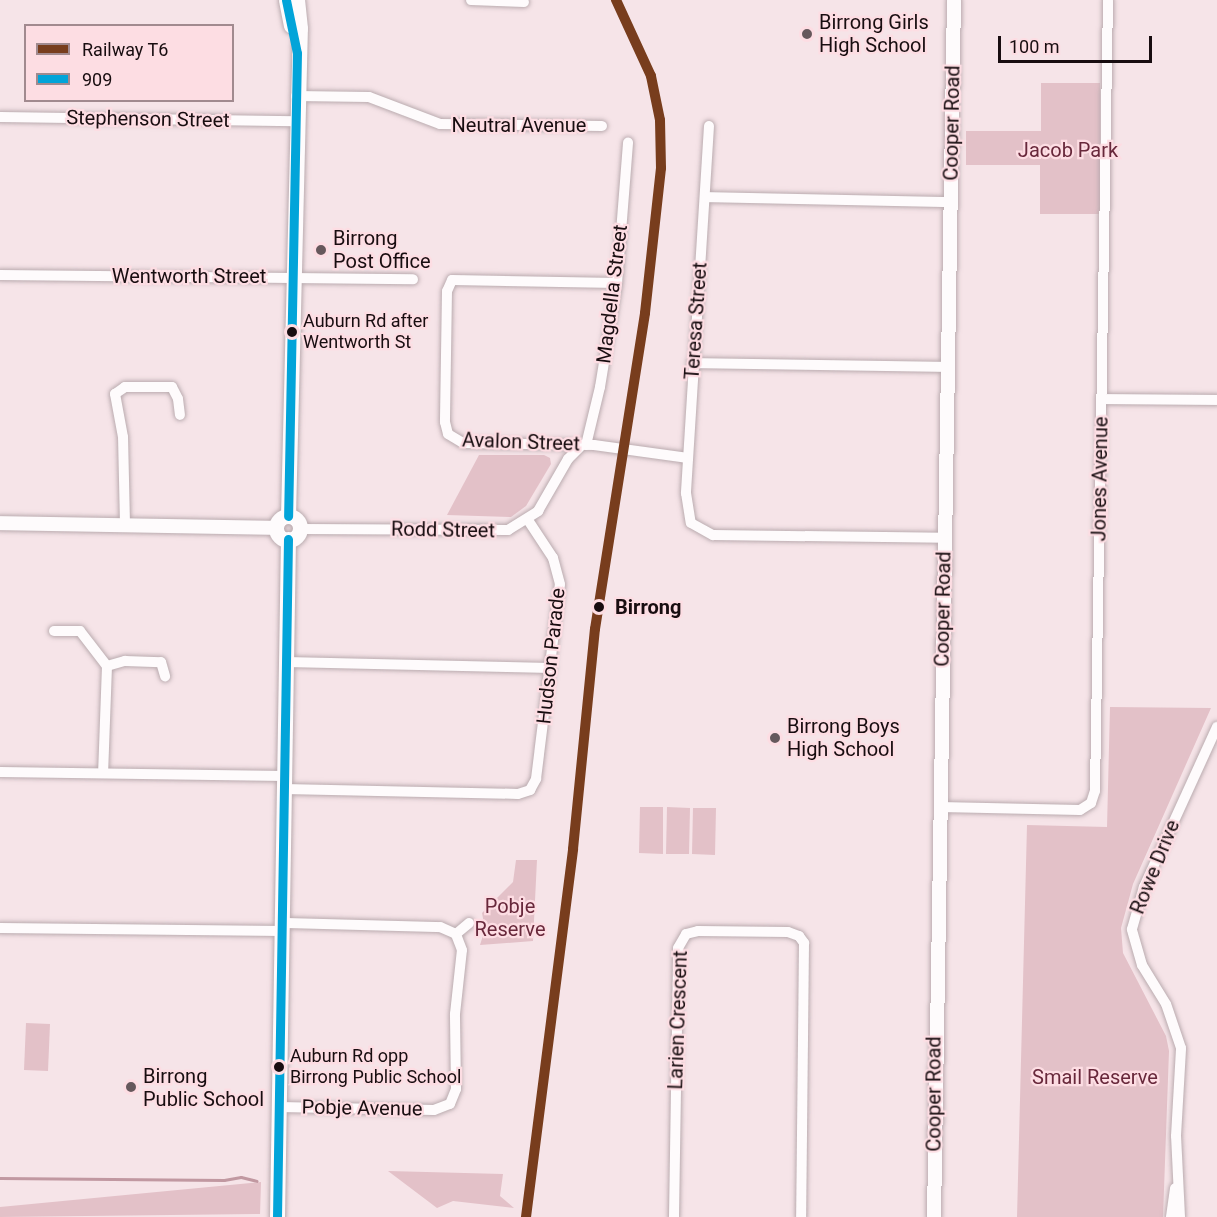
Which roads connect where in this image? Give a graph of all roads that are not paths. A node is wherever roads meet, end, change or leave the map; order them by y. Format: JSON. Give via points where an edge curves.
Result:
{"nodes":[{"id":1,"x":286,"y":0,"type":"edge"},
{"id":2,"x":297,"y":0,"type":"edge"},
{"id":3,"x":303,"y":0,"type":"edge"},
{"id":4,"x":471,"y":0,"type":"edge"},
{"id":5,"x":954,"y":0,"type":"edge"},
{"id":6,"x":1108,"y":0,"type":"edge"},
{"id":7,"x":524,"y":2,"type":"dead end"},
{"id":8,"x":300,"y":28,"type":"junction"},
{"id":9,"x":297,"y":53,"type":"junction"},
{"id":10,"x":296,"y":96,"type":"junction"},
{"id":11,"x":0,"y":117,"type":"edge"},
{"id":12,"x":296,"y":121,"type":"junction"},
{"id":13,"x":602,"y":126,"type":"dead end"},
{"id":14,"x":709,"y":126,"type":"dead end"},
{"id":15,"x":628,"y":142,"type":"dead end"},
{"id":16,"x":706,"y":197,"type":"junction"},
{"id":17,"x":950,"y":202,"type":"junction"},
{"id":18,"x":0,"y":275,"type":"edge"},
{"id":19,"x":293,"y":277,"type":"junction"},
{"id":20,"x":413,"y":279,"type":"dead end"},
{"id":21,"x":617,"y":283,"type":"junction"},
{"id":22,"x":692,"y":363,"type":"junction"},
{"id":23,"x":947,"y":367,"type":"junction"},
{"id":24,"x":1101,"y":399,"type":"junction"},
{"id":25,"x":1217,"y":400,"type":"edge"},
{"id":26,"x":180,"y":415,"type":"dead end"},
{"id":27,"x":583,"y":446,"type":"junction"},
{"id":28,"x":688,"y":458,"type":"junction"},
{"id":29,"x":288,"y":516,"type":"junction"},
{"id":30,"x":528,"y":520,"type":"junction"},
{"id":31,"x":0,"y":523,"type":"edge"},
{"id":32,"x":125,"y":524,"type":"junction"},
{"id":33,"x":276,"y":528,"type":"junction"},
{"id":34,"x":294,"y":534,"type":"junction"},
{"id":35,"x":944,"y":538,"type":"junction"},
{"id":36,"x":54,"y":631,"type":"dead end"},
{"id":37,"x":286,"y":662,"type":"junction"},
{"id":38,"x":107,"y":666,"type":"junction"},
{"id":39,"x":551,"y":668,"type":"junction"},
{"id":40,"x":165,"y":676,"type":"dead end"},
{"id":41,"x":1217,"y":727,"type":"edge"},
{"id":42,"x":0,"y":772,"type":"edge"},
{"id":43,"x":103,"y":773,"type":"junction"},
{"id":44,"x":284,"y":782,"type":"junction"},
{"id":45,"x":940,"y":807,"type":"junction"},
{"id":46,"x":469,"y":923,"type":"dead end"},
{"id":47,"x":282,"y":927,"type":"junction"},
{"id":48,"x":0,"y":928,"type":"edge"},
{"id":49,"x":456,"y":934,"type":"junction"},
{"id":50,"x":279,"y":1107,"type":"junction"},
{"id":51,"x":1176,"y":1185,"type":"junction"},
{"id":52,"x":277,"y":1217,"type":"edge"},
{"id":53,"x":674,"y":1217,"type":"edge"},
{"id":54,"x":801,"y":1217,"type":"edge"},
{"id":55,"x":934,"y":1217,"type":"edge"},
{"id":56,"x":1171,"y":1217,"type":"edge"},
{"id":57,"x":1180,"y":1217,"type":"edge"}],
"edges":[{"from":1,"to":9,"type":"main road"},
{"from":2,"to":8,"type":"main road"},
{"from":3,"to":8,"type":"street"},
{"from":4,"to":7,"type":"street"},
{"from":5,"to":17,"type":"street","name":"Cooper Road"},
{"from":6,"to":24,"type":"street","name":"Jones Avenue"},
{"from":8,"to":9,"type":"main road"},
{"from":9,"to":10,"type":"main road"},
{"from":10,"to":12,"type":"main road"},
{"from":10,"to":13,"type":"street","name":"Neutral Avenue","via":[[369,98],[440,124]]},
{"from":11,"to":12,"type":"street","name":"Stephenson Street"},
{"from":12,"to":19,"type":"main road"},
{"from":14,"to":16,"type":"street","name":"Teresa Street"},
{"from":15,"to":21,"type":"street","name":"Magdella Street"},
{"from":16,"to":17,"type":"street"},
{"from":16,"to":22,"type":"street","name":"Teresa Street"},
{"from":17,"to":23,"type":"street","name":"Cooper Road"},
{"from":18,"to":19,"type":"street","name":"Wentworth Street"},
{"from":19,"to":20,"type":"street","name":"Wentworth Street"},
{"from":19,"to":29,"type":"main road"},
{"from":21,"to":27,"type":"street","name":"Magdella Street","via":[[600,387]]},
{"from":21,"to":27,"type":"street","name":"Avalon Street","via":[[452,280],[447,291],[448,434],[464,443]]},
{"from":22,"to":23,"type":"street"},
{"from":22,"to":28,"type":"street","name":"Teresa Street"},
{"from":23,"to":35,"type":"street","name":"Cooper Road"},
{"from":24,"to":25,"type":"street"},
{"from":24,"to":45,"type":"street","name":"Jones Avenue","via":[[1095,791],[1091,803],[1080,810],[1066,811]]},
{"from":26,"to":32,"type":"street","via":[[172,387],[126,387],[115,394],[123,437]]},
{"from":27,"to":28,"type":"street","name":"Avalon Street"},
{"from":27,"to":30,"type":"street"},
{"from":28,"to":35,"type":"street","name":"Teresa Street","via":[[689,516],[700,531],[713,535]]},
{"from":29,"to":33,"type":"main road","via":[[281,518]]},
{"from":29,"to":34,"type":"main road","via":[[298,522]]},
{"from":30,"to":34,"type":"street","name":"Rodd Street","via":[[498,531]]},
{"from":30,"to":39,"type":"street","name":"Hudson Parade","via":[[553,558],[560,584]]},
{"from":31,"to":32,"type":"street"},
{"from":32,"to":33,"type":"street"},
{"from":33,"to":34,"type":"main road","via":[[279,534]]},
{"from":34,"to":37,"type":"main road"},
{"from":35,"to":45,"type":"street","name":"Cooper Road"},
{"from":36,"to":38,"type":"street","via":[[80,631]]},
{"from":37,"to":39,"type":"street"},
{"from":37,"to":44,"type":"main road"},
{"from":38,"to":40,"type":"street","via":[[125,661],[161,662]]},
{"from":38,"to":43,"type":"street"},
{"from":39,"to":44,"type":"street","name":"Hudson Parade","via":[[535,783],[522,794]]},
{"from":41,"to":51,"type":"street","name":"Rowe Drive","via":[[1133,918],[1137,954],[1173,1017],[1181,1048]]},
{"from":42,"to":43,"type":"street"},
{"from":43,"to":44,"type":"street"},
{"from":44,"to":47,"type":"main road"},
{"from":45,"to":55,"type":"street","name":"Cooper Road"},
{"from":46,"to":49,"type":"street"},
{"from":47,"to":48,"type":"street"},
{"from":47,"to":49,"type":"street","via":[[440,927]]},
{"from":47,"to":50,"type":"main road"},
{"from":49,"to":50,"type":"street","name":"Pobje Avenue","via":[[462,950],[454,1014],[456,1089],[450,1104],[434,1110]]},
{"from":50,"to":52,"type":"main road"},
{"from":51,"to":56,"type":"street","name":"Rowe Drive"},
{"from":51,"to":57,"type":"street","name":"Rowe Drive"},
{"from":53,"to":54,"type":"street","name":"Larien Crescent","via":[[678,948],[686,934],[698,931],[788,932],[804,943]]}]}
